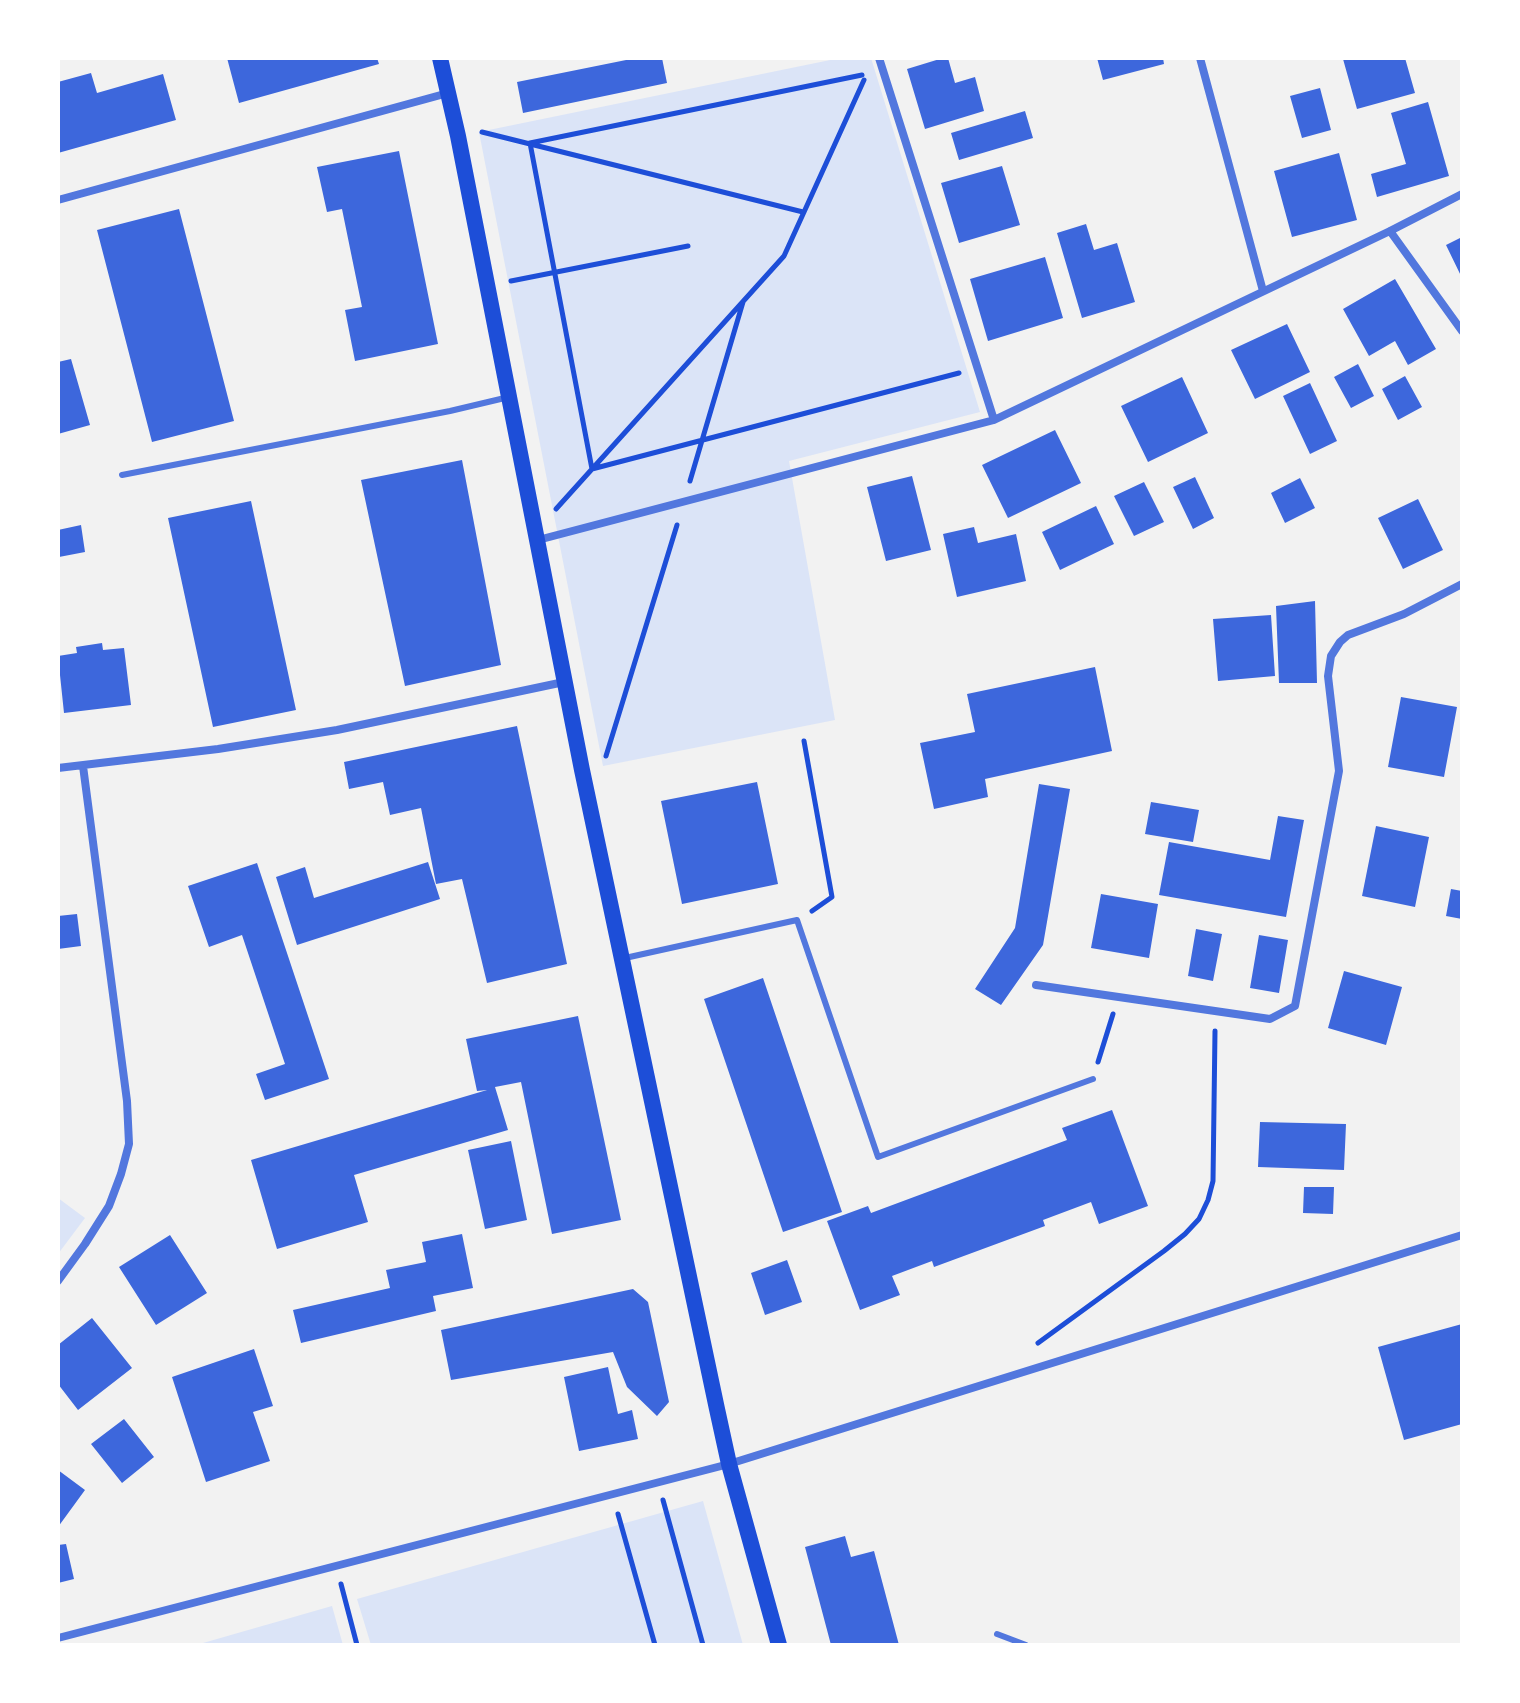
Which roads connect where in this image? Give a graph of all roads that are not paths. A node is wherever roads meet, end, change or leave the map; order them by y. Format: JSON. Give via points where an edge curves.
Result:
{"nodes":[{"id":1,"x":440,"y":58,"type":"edge"},
{"id":2,"x":879,"y":58,"type":"edge"},
{"id":3,"x":1200,"y":58,"type":"edge"},
{"id":4,"x":449,"y":93,"type":"junction"},
{"id":5,"x":1462,"y":194,"type":"edge"},
{"id":6,"x":58,"y":200,"type":"edge"},
{"id":7,"x":1390,"y":231,"type":"junction"},
{"id":8,"x":1263,"y":291,"type":"junction"},
{"id":9,"x":1462,"y":331,"type":"edge"},
{"id":10,"x":509,"y":397,"type":"junction"},
{"id":11,"x":994,"y":420,"type":"junction"},
{"id":12,"x":122,"y":475,"type":"dead end"},
{"id":13,"x":537,"y":541,"type":"junction"},
{"id":14,"x":1462,"y":584,"type":"edge"},
{"id":15,"x":565,"y":682,"type":"junction"},
{"id":16,"x":83,"y":766,"type":"junction"},
{"id":17,"x":58,"y":768,"type":"edge"},
{"id":18,"x":622,"y":959,"type":"junction"},
{"id":19,"x":1036,"y":985,"type":"dead end"},
{"id":20,"x":1093,"y":1079,"type":"road end"},
{"id":21,"x":1462,"y":1235,"type":"edge"},
{"id":22,"x":58,"y":1281,"type":"edge"},
{"id":23,"x":729,"y":1464,"type":"junction"},
{"id":24,"x":997,"y":1634,"type":"dead end"},
{"id":25,"x":58,"y":1638,"type":"edge"},
{"id":26,"x":779,"y":1645,"type":"edge"},
{"id":27,"x":1026,"y":1645,"type":"edge"}],
"edges":[{"from":1,"to":4,"type":"main road"},
{"from":2,"to":11,"type":"street"},
{"from":3,"to":8,"type":"street"},
{"from":4,"to":6,"type":"street"},
{"from":4,"to":10,"type":"main road"},
{"from":5,"to":7,"type":"street"},
{"from":7,"to":8,"type":"street"},
{"from":7,"to":9,"type":"street"},
{"from":8,"to":11,"type":"street"},
{"from":10,"to":12,"type":"lane"},
{"from":10,"to":13,"type":"main road"},
{"from":11,"to":13,"type":"street"},
{"from":13,"to":15,"type":"main road"},
{"from":14,"to":19,"type":"street","via":[[1348,635],[1331,656],[1328,676],[1339,771],[1295,1006],[1270,1019]]},
{"from":15,"to":16,"type":"street","via":[[322,733]]},
{"from":15,"to":18,"type":"main road"},
{"from":16,"to":17,"type":"street"},
{"from":16,"to":22,"type":"street","via":[[129,1144],[109,1206]]},
{"from":18,"to":20,"type":"lane","via":[[797,920],[878,1157]]},
{"from":18,"to":23,"type":"main road"},
{"from":21,"to":23,"type":"street"},
{"from":23,"to":25,"type":"street"},
{"from":23,"to":26,"type":"main road"},
{"from":24,"to":27,"type":"lane"}]}
